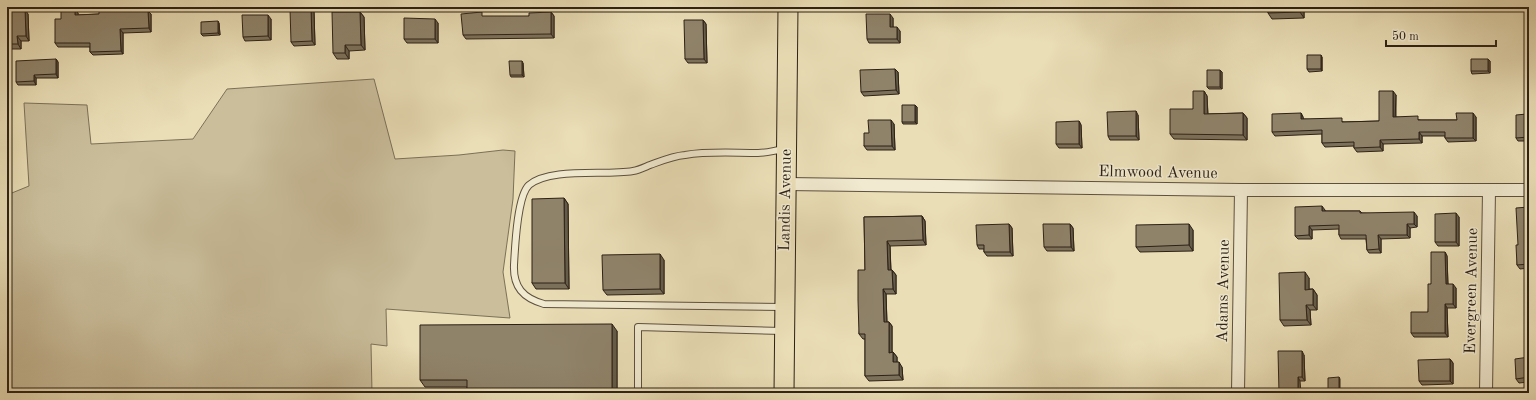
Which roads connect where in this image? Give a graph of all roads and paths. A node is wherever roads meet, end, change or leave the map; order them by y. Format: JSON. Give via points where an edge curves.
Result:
{"nodes":[{"id":1,"x":788,"y":7,"type":"edge"},
{"id":2,"x":786,"y":148,"type":"junction"},
{"id":3,"x":786,"y":184,"type":"junction"},
{"id":4,"x":1241,"y":190,"type":"junction"},
{"id":5,"x":1489,"y":190,"type":"junction"},
{"id":6,"x":1529,"y":190,"type":"edge"},
{"id":7,"x":785,"y":307,"type":"junction"},
{"id":8,"x":784,"y":331,"type":"junction"},
{"id":9,"x":638,"y":393,"type":"edge"},
{"id":10,"x":784,"y":393,"type":"edge"},
{"id":11,"x":1238,"y":393,"type":"edge"},
{"id":12,"x":1486,"y":393,"type":"edge"}],
"edges":[{"from":1,"to":2,"type":"main road","name":"Landis Avenue"},
{"from":2,"to":3,"type":"main road","name":"Landis Avenue"},
{"from":2,"to":7,"type":"lane","via":[[760,153],[684,155],[634,171],[541,178],[528,186],[520,206],[514,270],[516,284],[524,295],[544,304]]},
{"from":3,"to":4,"type":"street","name":"Elmwood Avenue"},
{"from":3,"to":7,"type":"main road","name":"Landis Avenue"},
{"from":4,"to":5,"type":"street","name":"Elmwood Avenue"},
{"from":4,"to":11,"type":"street","name":"Adams Avenue"},
{"from":5,"to":6,"type":"street","name":"Elmwood Avenue"},
{"from":5,"to":12,"type":"street","name":"Evergreen Avenue"},
{"from":7,"to":8,"type":"main road","name":"Landis Avenue"},
{"from":8,"to":9,"type":"lane","via":[[638,327]]},
{"from":8,"to":10,"type":"main road","name":"Landis Avenue"}]}
